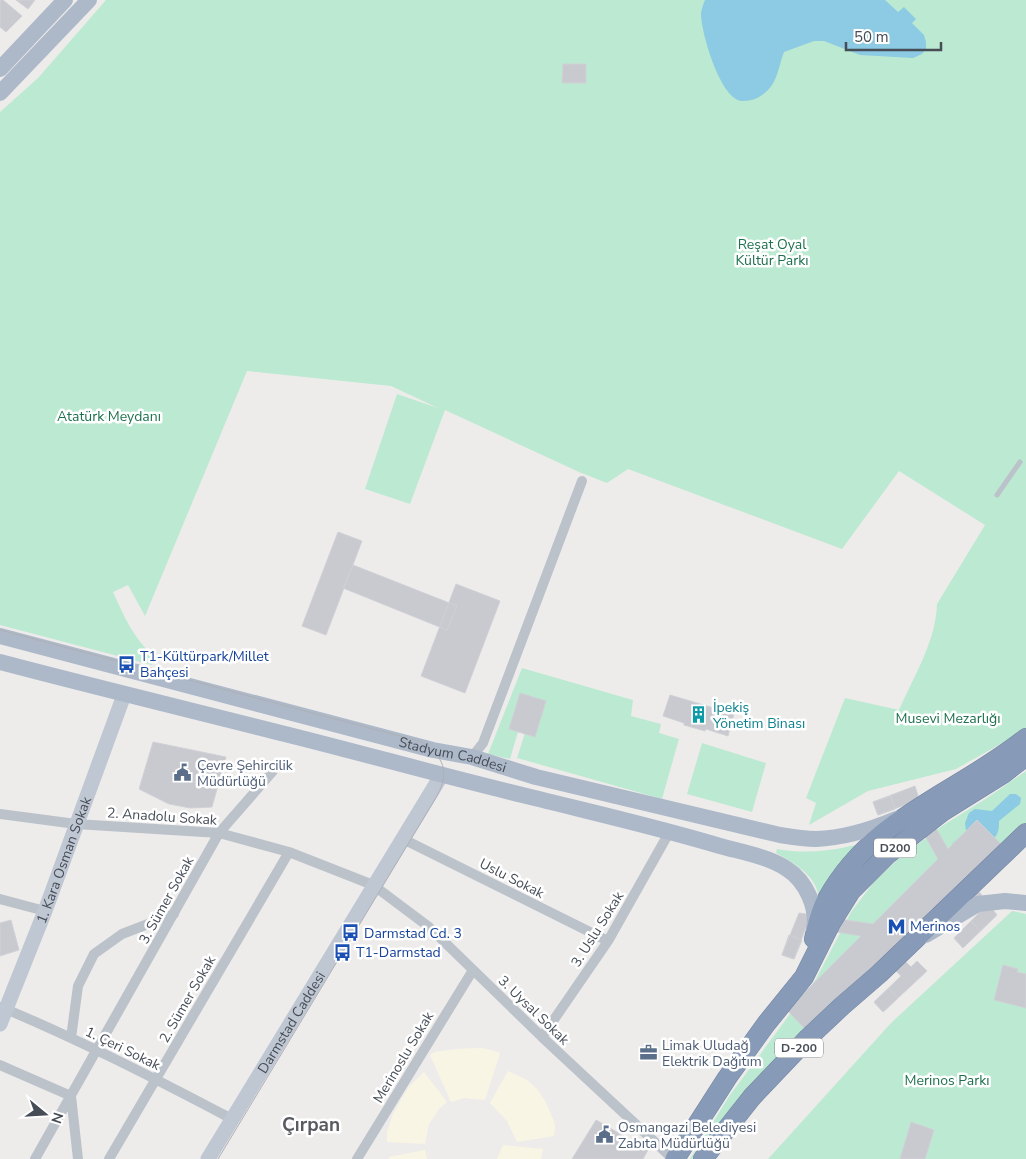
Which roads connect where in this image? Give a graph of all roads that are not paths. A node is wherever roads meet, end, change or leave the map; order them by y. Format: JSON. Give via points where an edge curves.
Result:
{"nodes":[{"id":1,"x":65,"y":0,"type":"edge"},
{"id":2,"x":88,"y":0,"type":"edge"},
{"id":3,"x":0,"y":68,"type":"edge"},
{"id":4,"x":0,"y":93,"type":"edge"},
{"id":5,"x":1020,"y":462,"type":"dead end"},
{"id":6,"x":582,"y":481,"type":"dead end"},
{"id":7,"x":997,"y":495,"type":"dead end"},
{"id":8,"x":0,"y":636,"type":"edge"},
{"id":9,"x":0,"y":662,"type":"edge"},
{"id":10,"x":124,"y":695,"type":"junction"},
{"id":11,"x":1026,"y":738,"type":"edge"},
{"id":12,"x":1026,"y":756,"type":"edge"},
{"id":13,"x":472,"y":757,"type":"junction"},
{"id":14,"x":273,"y":771,"type":"dead end"},
{"id":15,"x":441,"y":776,"type":"junction"},
{"id":16,"x":0,"y":814,"type":"edge"},
{"id":17,"x":905,"y":815,"type":"junction"},
{"id":18,"x":76,"y":824,"type":"junction"},
{"id":19,"x":670,"y":831,"type":"junction"},
{"id":20,"x":219,"y":833,"type":"junction"},
{"id":21,"x":1026,"y":833,"type":"edge"},
{"id":22,"x":403,"y":839,"type":"junction"},
{"id":23,"x":1026,"y":848,"type":"edge"},
{"id":24,"x":289,"y":852,"type":"junction"},
{"id":25,"x":373,"y":885,"type":"junction"},
{"id":26,"x":0,"y":899,"type":"edge"},
{"id":27,"x":1026,"y":903,"type":"edge"},
{"id":28,"x":45,"y":912,"type":"junction"},
{"id":29,"x":174,"y":914,"type":"junction"},
{"id":30,"x":608,"y":941,"type":"junction"},
{"id":31,"x":907,"y":946,"type":"junction"},
{"id":32,"x":473,"y":970,"type":"junction"},
{"id":33,"x":804,"y":977,"type":"junction"},
{"id":34,"x":4,"y":1008,"type":"edge"},
{"id":35,"x":0,"y":1024,"type":"edge"},
{"id":36,"x":542,"y":1037,"type":"junction"},
{"id":37,"x":71,"y":1038,"type":"junction"},
{"id":38,"x":97,"y":1051,"type":"junction"},
{"id":39,"x":0,"y":1065,"type":"edge"},
{"id":40,"x":156,"y":1079,"type":"junction"},
{"id":41,"x":71,"y":1096,"type":"junction"},
{"id":42,"x":232,"y":1119,"type":"junction"},
{"id":43,"x":35,"y":1159,"type":"edge"},
{"id":44,"x":78,"y":1159,"type":"edge"},
{"id":45,"x":108,"y":1159,"type":"edge"},
{"id":46,"x":208,"y":1159,"type":"edge"},
{"id":47,"x":357,"y":1159,"type":"edge"},
{"id":48,"x":674,"y":1159,"type":"edge"},
{"id":49,"x":703,"y":1159,"type":"edge"}],
"edges":[{"from":1,"to":3,"type":"main road"},
{"from":2,"to":4,"type":"main road"},
{"from":5,"to":7,"type":"lane"},
{"from":6,"to":13,"type":"street","via":[[483,743]]},
{"from":8,"to":13,"type":"main road","name":"Stadyum Caddesi","via":[[433,750]]},
{"from":9,"to":10,"type":"main road"},
{"from":10,"to":15,"type":"main road"},
{"from":10,"to":18,"type":"main road","name":"1. Kara Osman Sokak"},
{"from":11,"to":17,"type":"highway","via":[[962,782]]},
{"from":12,"to":33,"type":"highway","number":"D200","via":[[942,812],[888,854],[851,891]]},
{"from":13,"to":17,"type":"main road","name":"Stadyum Caddesi","via":[[528,775],[780,835],[814,839],[845,836],[876,828]]},
{"from":14,"to":20,"type":"street","name":"3. Sümer Sokak"},
{"from":15,"to":19,"type":"main road"},
{"from":15,"to":22,"type":"main road","name":"Darmstad Caddesi"},
{"from":16,"to":18,"type":"street","name":"2. Anadolu Sokak"},
{"from":17,"to":33,"type":"highway","via":[[850,864],[826,900]]},
{"from":18,"to":20,"type":"street","name":"2. Anadolu Sokak"},
{"from":18,"to":28,"type":"main road","name":"1. Kara Osman Sokak"},
{"from":19,"to":30,"type":"street","name":"3. Uslu Sokak"},
{"from":19,"to":33,"type":"main road","via":[[768,860],[801,880],[811,900],[815,924]]},
{"from":20,"to":24,"type":"street","name":"2. Anadolu Sokak"},
{"from":20,"to":29,"type":"street","name":"3. Sümer Sokak"},
{"from":21,"to":31,"type":"highway"},
{"from":22,"to":25,"type":"main road","name":"Darmstad Caddesi"},
{"from":22,"to":30,"type":"street","name":"Uslu Sokak"},
{"from":23,"to":31,"type":"highway","via":[[978,892]]},
{"from":24,"to":25,"type":"street","name":"2. Anadolu Sokak"},
{"from":24,"to":40,"type":"street","name":"2. Sümer Sokak"},
{"from":25,"to":32,"type":"street","name":"3. Uysal Sokak","via":[[429,927]]},
{"from":25,"to":42,"type":"main road","name":"Darmstad Caddesi"},
{"from":26,"to":28,"type":"street"},
{"from":27,"to":31,"type":"main road","via":[[978,904]]},
{"from":28,"to":34,"type":"main road","name":"1. Kara Osman Sokak"},
{"from":29,"to":37,"type":"street","via":[[122,934],[94,954],[78,986]]},
{"from":29,"to":38,"type":"street","name":"3. Sümer Sokak"},
{"from":30,"to":36,"type":"street","name":"3. Uslu Sokak"},
{"from":31,"to":49,"type":"highway","number":"D-200","via":[[808,1038],[752,1097]]},
{"from":32,"to":36,"type":"street","name":"3. Uysal Sokak"},
{"from":32,"to":47,"type":"street","name":"Merinoslu Sokak"},
{"from":33,"to":48,"type":"highway","number":"D-200","via":[[727,1078]]},
{"from":34,"to":35,"type":"main road","name":"1. Kara Osman Sokak"},
{"from":34,"to":37,"type":"street","name":"1. Çeri Sokak"},
{"from":36,"to":48,"type":"street","name":"3. Uysal Sokak"},
{"from":37,"to":38,"type":"street","name":"1. Çeri Sokak"},
{"from":38,"to":40,"type":"street","name":"1. Çeri Sokak"},
{"from":38,"to":41,"type":"street","name":"3. Sümer Sokak"},
{"from":39,"to":41,"type":"street"},
{"from":40,"to":42,"type":"street","name":"1. Çeri Sokak"},
{"from":40,"to":45,"type":"street","name":"2. Sümer Sokak"},
{"from":41,"to":43,"type":"street","name":"3. Sümer Sokak"},
{"from":41,"to":44,"type":"street"},
{"from":42,"to":46,"type":"main road","name":"Darmstad Caddesi"}]}
